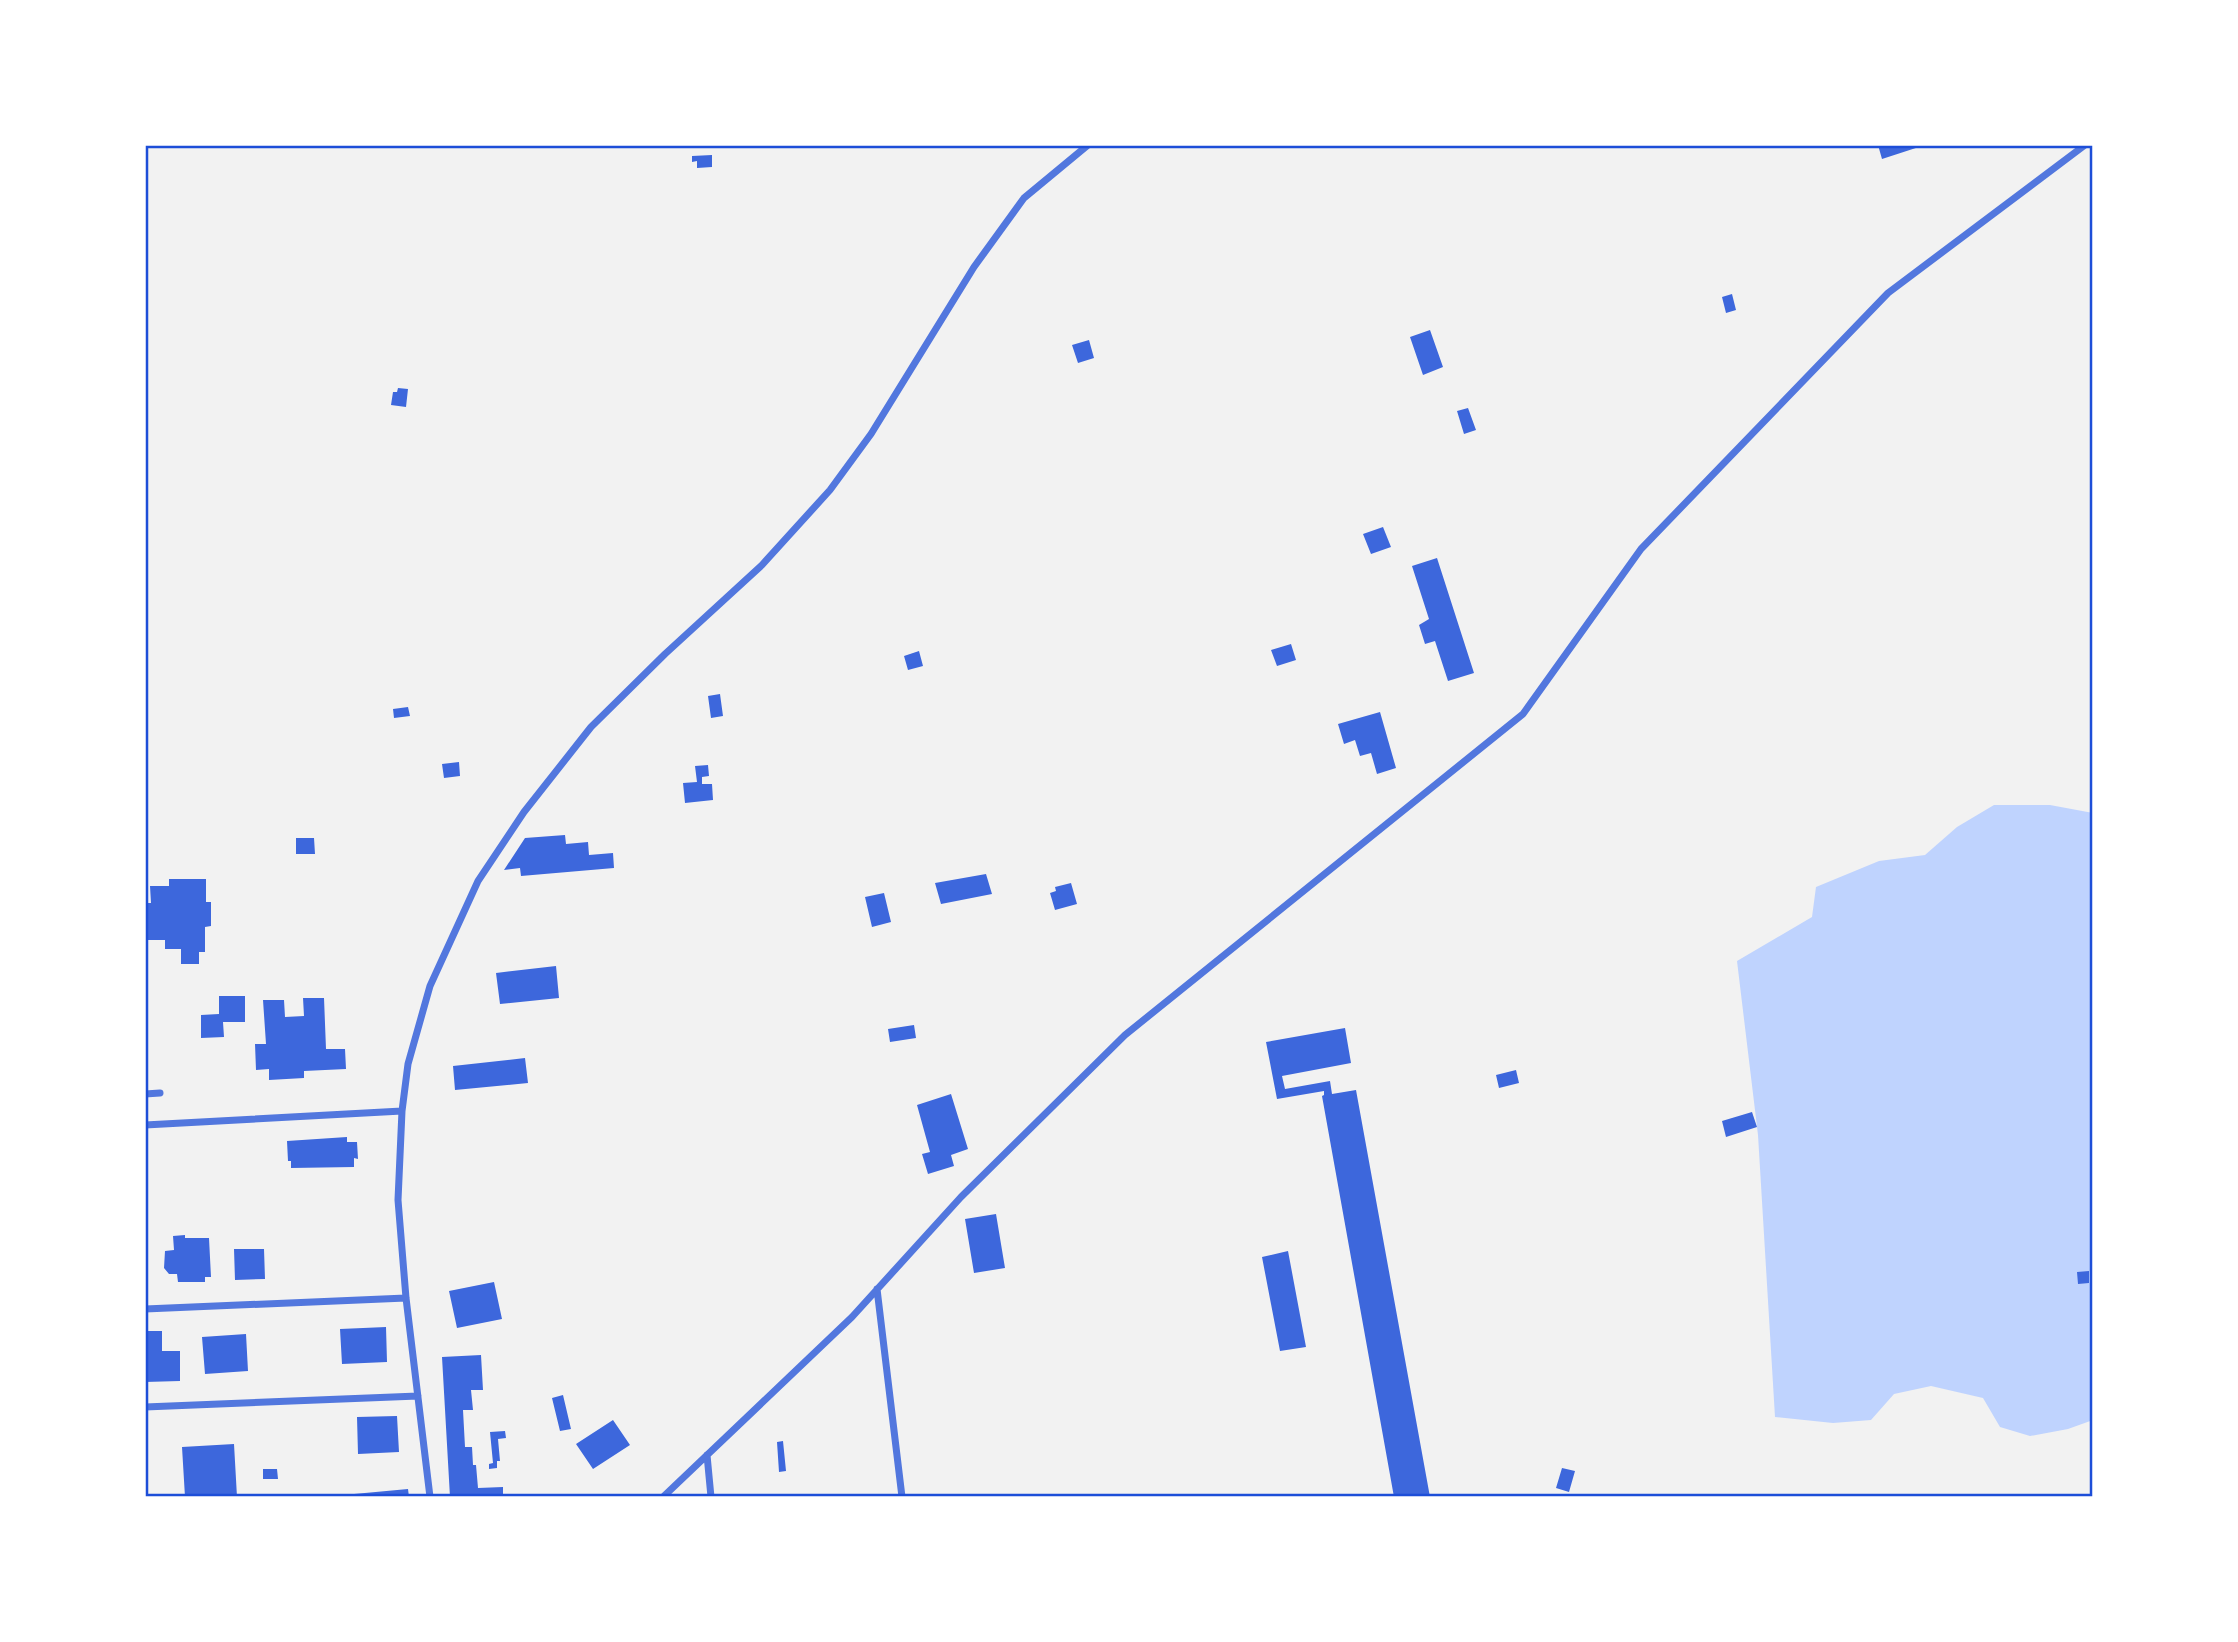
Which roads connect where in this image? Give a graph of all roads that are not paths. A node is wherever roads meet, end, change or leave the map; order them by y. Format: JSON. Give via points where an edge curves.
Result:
{"nodes":[{"id":1,"x":1088,"y":145,"type":"edge"},
{"id":2,"x":2085,"y":145,"type":"edge"},
{"id":3,"x":160,"y":1093,"type":"dead end"},
{"id":4,"x":145,"y":1094,"type":"edge"},
{"id":5,"x":402,"y":1111,"type":"junction"},
{"id":6,"x":145,"y":1125,"type":"edge"},
{"id":7,"x":877,"y":1289,"type":"junction"},
{"id":8,"x":406,"y":1298,"type":"junction"},
{"id":9,"x":145,"y":1309,"type":"edge"},
{"id":10,"x":418,"y":1396,"type":"junction"},
{"id":11,"x":145,"y":1407,"type":"edge"},
{"id":12,"x":707,"y":1455,"type":"junction"},
{"id":13,"x":430,"y":1497,"type":"edge"},
{"id":14,"x":663,"y":1497,"type":"edge"},
{"id":15,"x":711,"y":1497,"type":"edge"},
{"id":16,"x":902,"y":1497,"type":"edge"}],
"edges":[{"from":1,"to":5,"type":"street","via":[[1024,198],[974,267],[871,435],[830,490],[762,565],[591,727],[524,812],[478,881],[430,986],[408,1064]]},
{"from":2,"to":7,"type":"street","via":[[1888,293],[1641,549],[1523,714],[1125,1035],[961,1197]]},
{"from":3,"to":4,"type":"street"},
{"from":5,"to":6,"type":"street"},
{"from":5,"to":8,"type":"street","via":[[398,1199]]},
{"from":7,"to":12,"type":"street"},
{"from":7,"to":16,"type":"street"},
{"from":8,"to":9,"type":"street"},
{"from":8,"to":10,"type":"street"},
{"from":10,"to":11,"type":"street"},
{"from":10,"to":13,"type":"street"},
{"from":12,"to":14,"type":"street"},
{"from":12,"to":15,"type":"street"}]}
